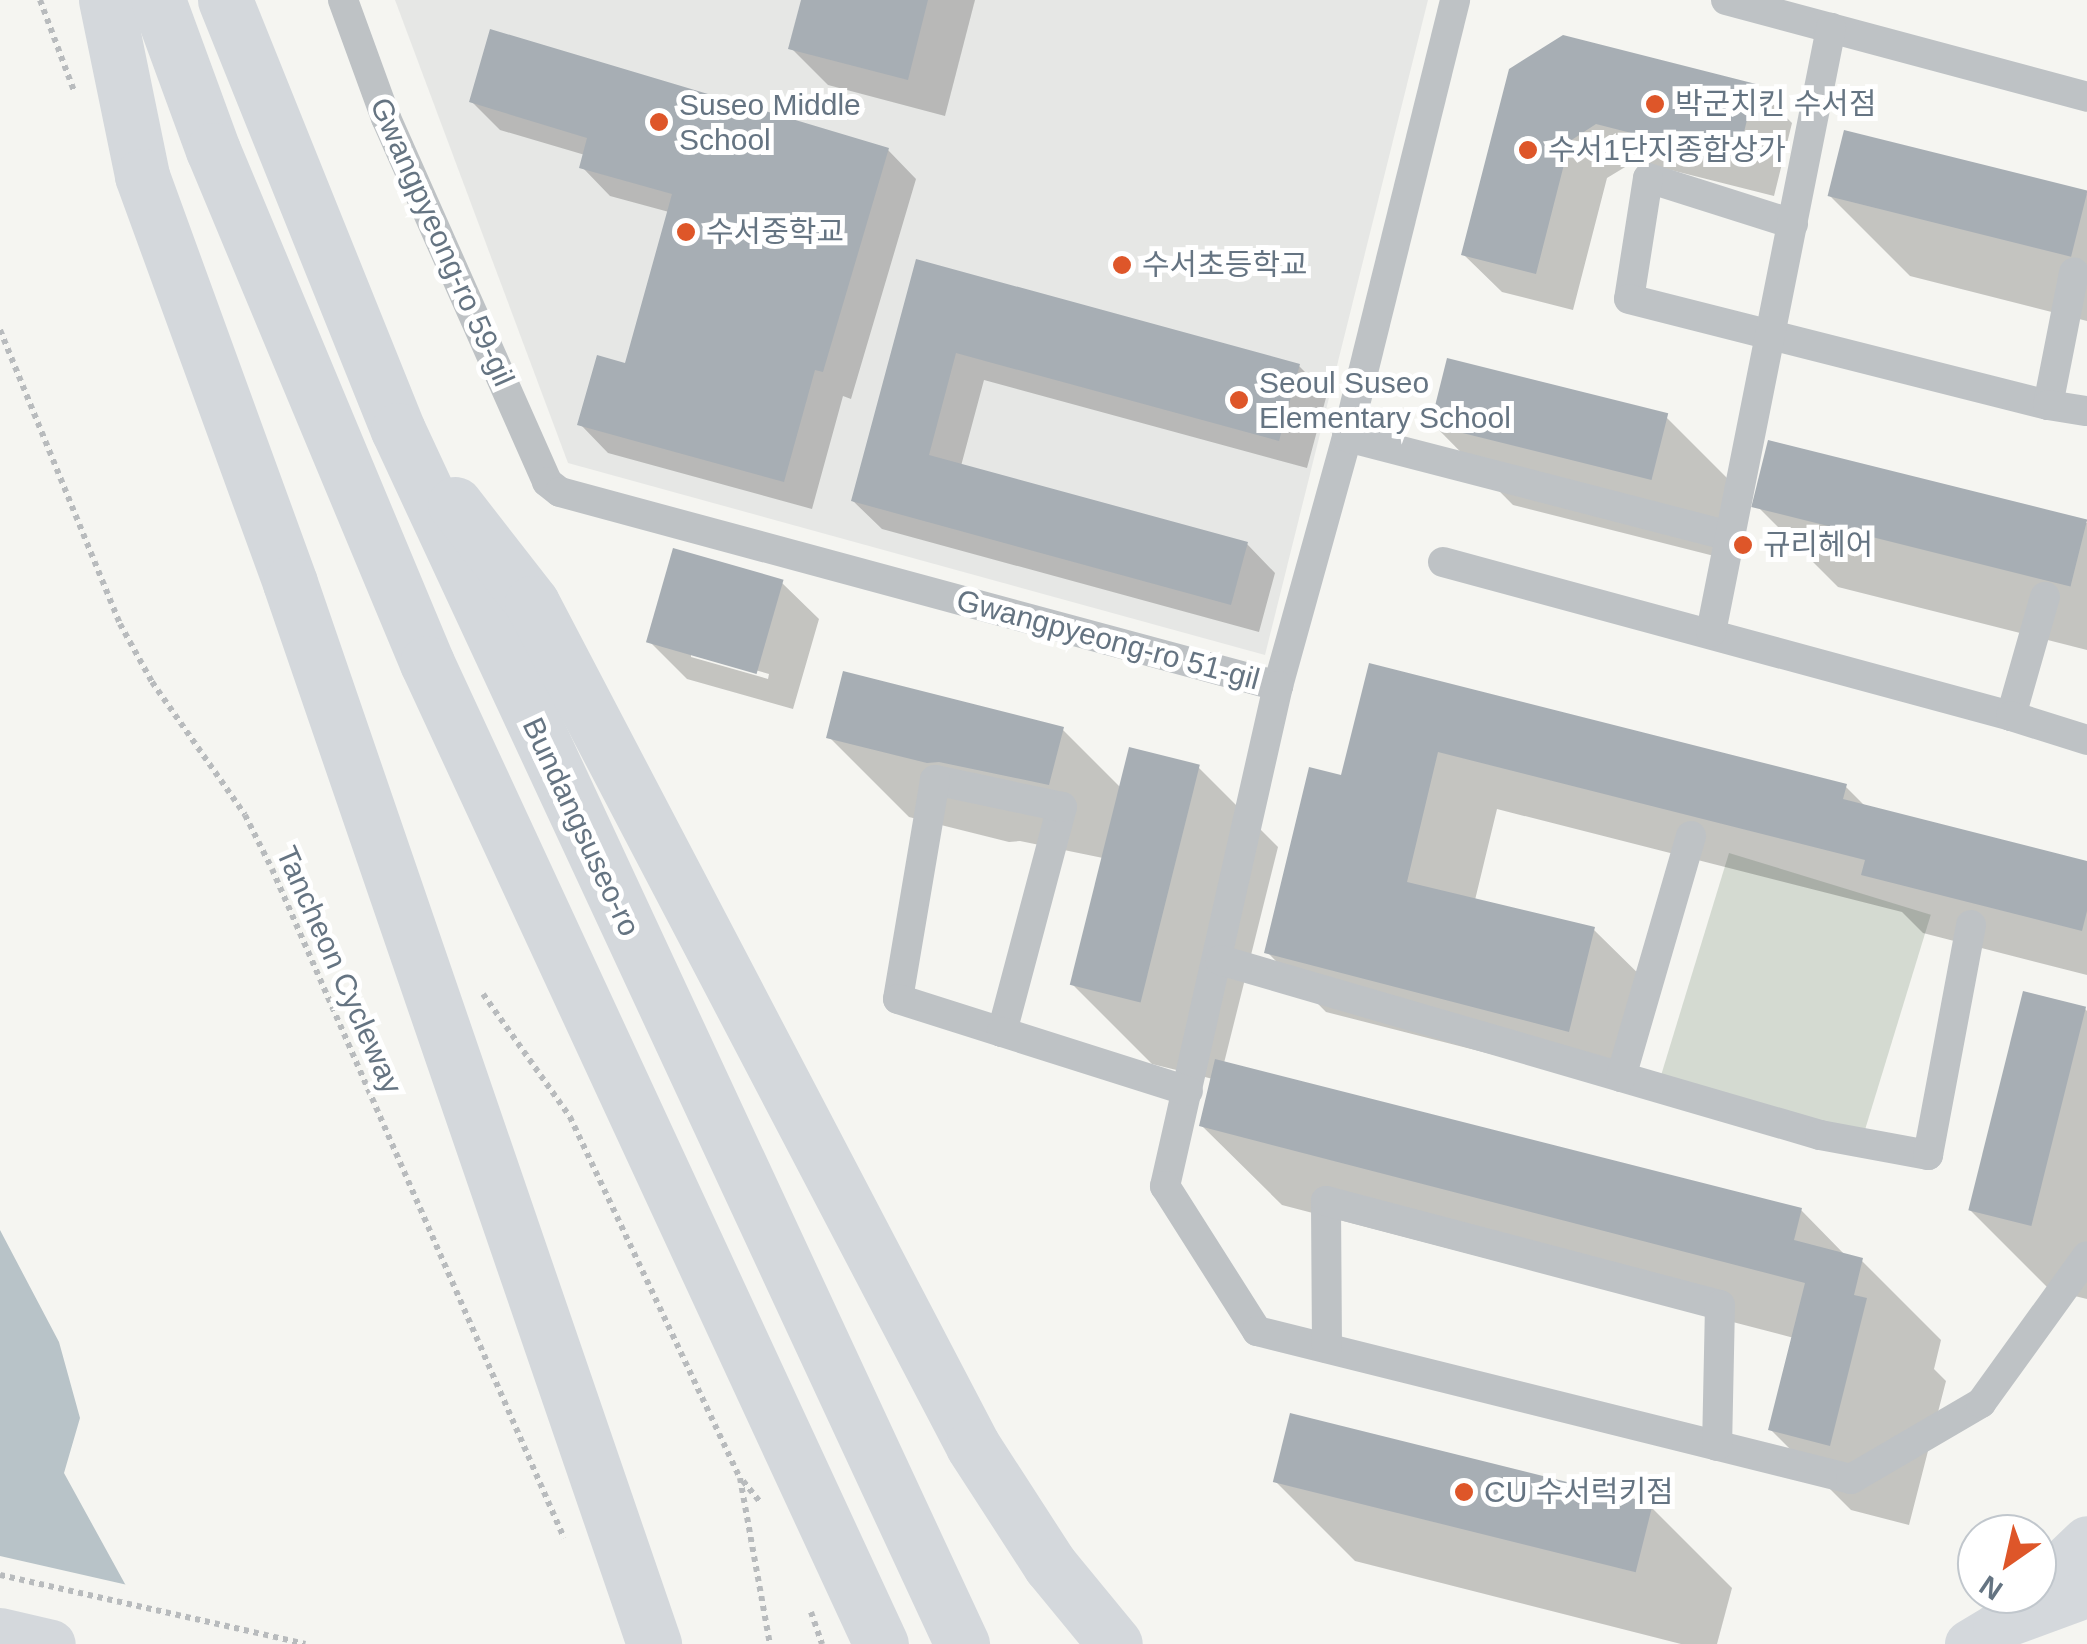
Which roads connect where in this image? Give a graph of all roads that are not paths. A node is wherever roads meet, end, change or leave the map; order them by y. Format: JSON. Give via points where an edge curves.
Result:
{"nodes":[{"id":1,"x":106,"y":0,"type":"edge"},
{"id":2,"x":158,"y":0,"type":"edge"},
{"id":3,"x":224,"y":0,"type":"edge"},
{"id":4,"x":342,"y":0,"type":"edge"},
{"id":5,"x":1455,"y":0,"type":"edge"},
{"id":6,"x":1726,"y":0,"type":"edge"},
{"id":7,"x":1831,"y":28,"type":"junction"},
{"id":8,"x":2087,"y":96,"type":"edge"},
{"id":9,"x":1792,"y":224,"type":"junction"},
{"id":10,"x":2074,"y":274,"type":"dead end"},
{"id":11,"x":1770,"y":336,"type":"junction"},
{"id":12,"x":2048,"y":406,"type":"junction"},
{"id":13,"x":2087,"y":411,"type":"edge"},
{"id":14,"x":398,"y":430,"type":"junction"},
{"id":15,"x":1347,"y":437,"type":"junction"},
{"id":16,"x":547,"y":482,"type":"joint"},
{"id":17,"x":1730,"y":536,"type":"junction"},
{"id":18,"x":1443,"y":562,"type":"dead end"},
{"id":19,"x":2045,"y":597,"type":"dead end"},
{"id":20,"x":1711,"y":632,"type":"junction"},
{"id":21,"x":1278,"y":686,"type":"junction"},
{"id":22,"x":2010,"y":716,"type":"junction"},
{"id":23,"x":2087,"y":740,"type":"edge"},
{"id":24,"x":1692,"y":836,"type":"dead end"},
{"id":25,"x":1971,"y":926,"type":"dead end"},
{"id":26,"x":1220,"y":960,"type":"junction"},
{"id":27,"x":1002,"y":1032,"type":"junction"},
{"id":28,"x":1620,"y":1077,"type":"junction"},
{"id":29,"x":1188,"y":1091,"type":"junction"},
{"id":30,"x":2087,"y":1256,"type":"edge"},
{"id":31,"x":1327,"y":1348,"type":"junction"},
{"id":32,"x":1717,"y":1446,"type":"junction"},
{"id":33,"x":2087,"y":1540,"type":"edge"},
{"id":34,"x":2057,"y":1569,"type":"edge"},
{"id":35,"x":2087,"y":1594,"type":"edge"},
{"id":36,"x":2007,"y":1614,"type":"edge"},
{"id":37,"x":0,"y":1632,"type":"edge"},
{"id":38,"x":1983,"y":1635,"type":"edge"},
{"id":39,"x":52,"y":1644,"type":"edge"},
{"id":40,"x":654,"y":1644,"type":"edge"},
{"id":41,"x":881,"y":1644,"type":"edge"},
{"id":42,"x":962,"y":1644,"type":"edge"},
{"id":43,"x":1115,"y":1644,"type":"edge"}],
"edges":[{"from":1,"to":40,"type":"highway","via":[[142,176],[290,583]]},
{"from":2,"to":41,"type":"highway","via":[[213,150],[427,663]]},
{"from":3,"to":14,"type":"highway","name":"Bundangsuseo-ro"},
{"from":4,"to":16,"type":"street","name":"Gwangpyeong-ro 59-gil","via":[[386,118]]},
{"from":5,"to":15,"type":"street","name":"Gwangpyeong-ro 51-gil"},
{"from":6,"to":7,"type":"street"},
{"from":7,"to":8,"type":"street"},
{"from":7,"to":9,"type":"street"},
{"from":9,"to":11,"type":"street"},
{"from":9,"to":11,"type":"street","via":[[1648,178],[1629,300]]},
{"from":10,"to":12,"type":"street"},
{"from":11,"to":12,"type":"street"},
{"from":11,"to":17,"type":"street"},
{"from":12,"to":13,"type":"street"},
{"from":14,"to":42,"type":"highway","name":"Bundangsuseo-ro"},
{"from":14,"to":43,"type":"highway","via":[[532,604],[973,1446],[1050,1564]]},
{"from":15,"to":17,"type":"street"},
{"from":15,"to":21,"type":"street","name":"Gwangpyeong-ro 51-gil"},
{"from":16,"to":21,"type":"street","name":"Gwangpyeong-ro 51-gil","via":[[560,492]]},
{"from":17,"to":20,"type":"street"},
{"from":18,"to":20,"type":"street"},
{"from":19,"to":22,"type":"street"},
{"from":20,"to":22,"type":"street"},
{"from":21,"to":26,"type":"street"},
{"from":22,"to":23,"type":"street"},
{"from":24,"to":28,"type":"street"},
{"from":25,"to":28,"type":"street","via":[[1928,1154],[1820,1135]]},
{"from":26,"to":28,"type":"street"},
{"from":26,"to":29,"type":"street"},
{"from":27,"to":27,"type":"street","via":[[898,999],[934,780],[1062,808]]},
{"from":27,"to":29,"type":"street"},
{"from":29,"to":31,"type":"street","via":[[1166,1186],[1257,1331]]},
{"from":30,"to":32,"type":"street","via":[[1981,1403],[1852,1479]]},
{"from":31,"to":32,"type":"street"},
{"from":31,"to":32,"type":"street","via":[[1326,1201],[1720,1305]]},
{"from":33,"to":34,"type":"main road"},
{"from":35,"to":38,"type":"main road"},
{"from":36,"to":38,"type":"main road"},
{"from":37,"to":39,"type":"main road"}]}
